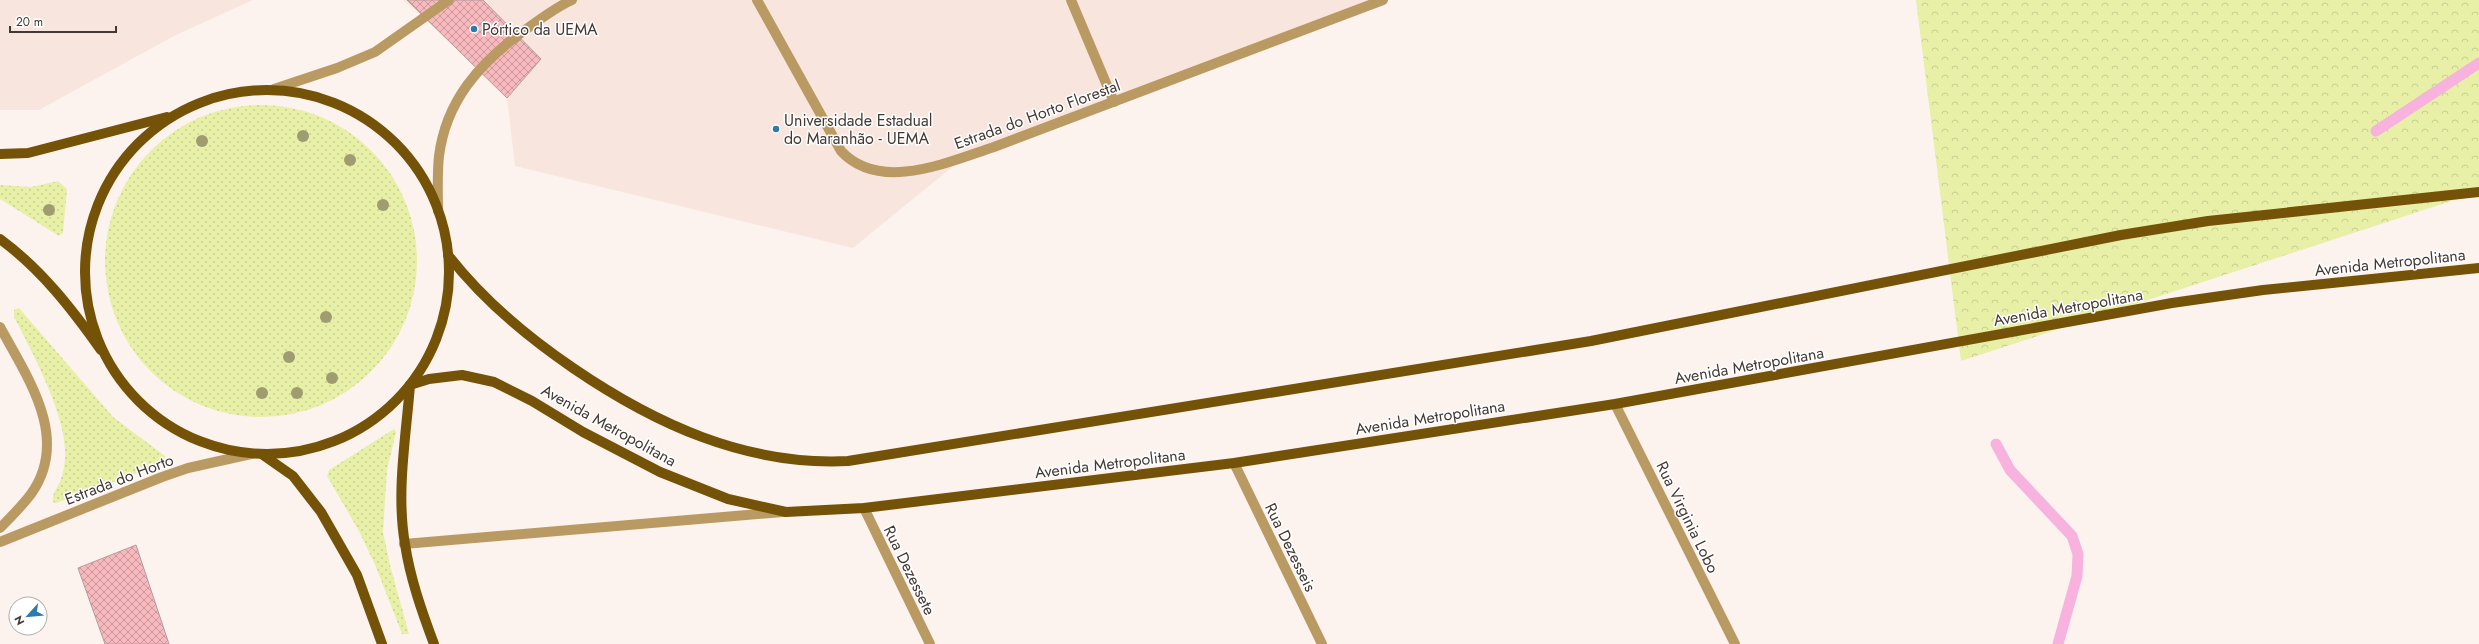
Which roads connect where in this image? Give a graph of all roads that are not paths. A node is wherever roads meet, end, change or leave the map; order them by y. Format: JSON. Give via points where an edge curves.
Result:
{"nodes":[{"id":1,"x":449,"y":0,"type":"edge"},
{"id":2,"x":572,"y":0,"type":"edge"},
{"id":3,"x":757,"y":0,"type":"edge"},
{"id":4,"x":1071,"y":0,"type":"edge"},
{"id":5,"x":1383,"y":0,"type":"edge"},
{"id":6,"x":274,"y":89,"type":"junction"},
{"id":7,"x":1114,"y":102,"type":"junction"},
{"id":8,"x":170,"y":116,"type":"junction"},
{"id":9,"x":0,"y":154,"type":"edge"},
{"id":10,"x":2479,"y":192,"type":"edge"},
{"id":11,"x":438,"y":211,"type":"junction"},
{"id":12,"x":0,"y":239,"type":"edge"},
{"id":13,"x":448,"y":255,"type":"junction"},
{"id":14,"x":2479,"y":268,"type":"edge"},
{"id":15,"x":0,"y":327,"type":"edge"},
{"id":16,"x":111,"y":365,"type":"junction"},
{"id":17,"x":410,"y":385,"type":"junction"},
{"id":18,"x":1615,"y":404,"type":"junction"},
{"id":19,"x":251,"y":454,"type":"junction"},
{"id":20,"x":263,"y":455,"type":"junction"},
{"id":21,"x":1234,"y":463,"type":"junction"},
{"id":22,"x":864,"y":508,"type":"junction"},
{"id":23,"x":786,"y":512,"type":"junction"},
{"id":24,"x":0,"y":528,"type":"edge"},
{"id":25,"x":0,"y":542,"type":"edge"},
{"id":26,"x":404,"y":544,"type":"junction"},
{"id":27,"x":382,"y":644,"type":"edge"},
{"id":28,"x":434,"y":644,"type":"edge"},
{"id":29,"x":930,"y":644,"type":"edge"},
{"id":30,"x":1322,"y":644,"type":"edge"},
{"id":31,"x":1735,"y":644,"type":"edge"}],
"edges":[{"from":1,"to":6,"type":"street","via":[[375,52]]},
{"from":2,"to":11,"type":"street","via":[[497,51],[474,73],[458,98],[447,123],[439,156]]},
{"from":3,"to":7,"type":"street","name":"Estrada do Horto Florestal","via":[[840,151],[859,166],[872,171],[894,172],[951,161],[994,148]]},
{"from":4,"to":7,"type":"street"},
{"from":5,"to":7,"type":"street","name":"Estrada do Horto Florestal"},
{"from":6,"to":8,"type":"main road","via":[[220,95]]},
{"from":6,"to":11,"type":"main road","via":[[305,94],[337,104],[370,122],[399,146],[422,177]]},
{"from":8,"to":9,"type":"main road","via":[[28,153]]},
{"from":8,"to":16,"type":"main road","via":[[137,143],[111,176],[90,229],[86,287],[95,324]]},
{"from":10,"to":13,"type":"main road","name":"Avenida Metropolitana","via":[[2208,221],[2121,235],[1591,340],[848,461],[821,462],[762,456],[655,418],[632,406],[560,359],[521,329],[469,282]]},
{"from":11,"to":13,"type":"main road"},
{"from":12,"to":16,"type":"main road","via":[[28,262],[76,314]]},
{"from":13,"to":17,"type":"main road","via":[[447,300],[434,340]]},
{"from":14,"to":18,"type":"main road","name":"Avenida Metropolitana","via":[[2263,290],[2172,303]]},
{"from":15,"to":24,"type":"street","via":[[40,404],[47,428],[47,451],[42,471],[32,493]]},
{"from":16,"to":19,"type":"main road","via":[[132,394],[166,424],[207,444]]},
{"from":17,"to":20,"type":"main road","via":[[367,426],[334,442],[300,452]]},
{"from":17,"to":23,"type":"main road","name":"Avenida Metropolitana","via":[[430,379],[462,375],[494,382],[660,472],[728,499]]},
{"from":17,"to":26,"type":"main road","via":[[403,480]]},
{"from":18,"to":21,"type":"main road","name":"Avenida Metropolitana"},
{"from":18,"to":31,"type":"street","name":"Rua Virginia Lobo"},
{"from":19,"to":20,"type":"main road"},
{"from":19,"to":25,"type":"street","name":"Estrada do Horto","via":[[188,468],[162,477]]},
{"from":20,"to":27,"type":"main road","via":[[293,476],[322,512],[357,574]]},
{"from":21,"to":22,"type":"main road","name":"Avenida Metropolitana"},
{"from":21,"to":30,"type":"street","name":"Rua Dezesseis"},
{"from":22,"to":23,"type":"main road","name":"Avenida Metropolitana"},
{"from":22,"to":29,"type":"street","name":"Rua Dezessete"},
{"from":23,"to":26,"type":"street"},
{"from":26,"to":28,"type":"main road"}]}
